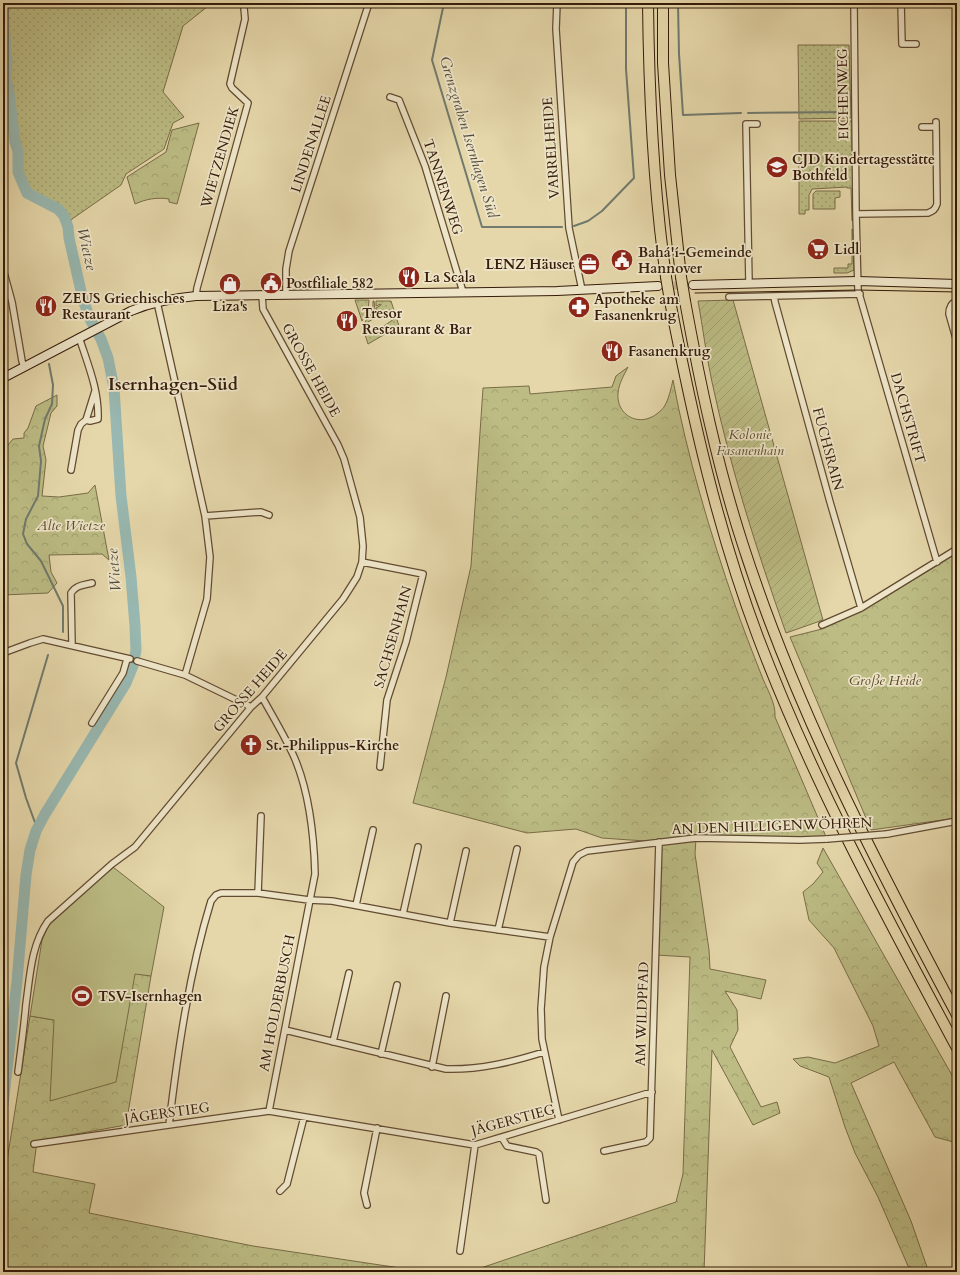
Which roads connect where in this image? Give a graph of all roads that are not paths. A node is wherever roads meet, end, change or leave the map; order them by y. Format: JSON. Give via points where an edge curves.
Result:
{"nodes":[{"id":1,"x":369,"y":3,"type":"edge"},
{"id":2,"x":557,"y":3,"type":"edge"},
{"id":3,"x":648,"y":3,"type":"edge"},
{"id":4,"x":663,"y":3,"type":"edge"},
{"id":5,"x":854,"y":3,"type":"edge"},
{"id":6,"x":901,"y":3,"type":"edge"},
{"id":7,"x":244,"y":8,"type":"dead end"},
{"id":8,"x":916,"y":44,"type":"dead end"},
{"id":9,"x":390,"y":97,"type":"dead end"},
{"id":10,"x":756,"y":124,"type":"dead end"},
{"id":11,"x":922,"y":127,"type":"dead end"},
{"id":12,"x":856,"y":214,"type":"junction"},
{"id":13,"x":3,"y":269,"type":"edge"},
{"id":14,"x":858,"y":281,"type":"junction"},
{"id":15,"x":749,"y":283,"type":"junction"},
{"id":16,"x":957,"y":284,"type":"edge"},
{"id":17,"x":693,"y":285,"type":"tunnel mouth"},
{"id":18,"x":658,"y":286,"type":"tunnel mouth"},
{"id":19,"x":582,"y":290,"type":"junction"},
{"id":20,"x":463,"y":292,"type":"junction"},
{"id":21,"x":860,"y":294,"type":"junction"},
{"id":22,"x":262,"y":295,"type":"junction"},
{"id":23,"x":286,"y":295,"type":"junction"},
{"id":24,"x":196,"y":296,"type":"junction"},
{"id":25,"x":774,"y":296,"type":"junction"},
{"id":26,"x":729,"y":297,"type":"dead end"},
{"id":27,"x":157,"y":302,"type":"junction"},
{"id":28,"x":954,"y":303,"type":"edge"},
{"id":29,"x":79,"y":337,"type":"junction"},
{"id":30,"x":957,"y":342,"type":"edge"},
{"id":31,"x":24,"y":367,"type":"junction"},
{"id":32,"x":3,"y":378,"type":"edge"},
{"id":33,"x":96,"y":389,"type":"junction"},
{"id":34,"x":86,"y":420,"type":"junction"},
{"id":35,"x":71,"y":470,"type":"dead end"},
{"id":36,"x":269,"y":515,"type":"dead end"},
{"id":37,"x":205,"y":516,"type":"junction"},
{"id":38,"x":957,"y":549,"type":"edge"},
{"id":39,"x":362,"y":562,"type":"junction"},
{"id":40,"x":937,"y":562,"type":"junction"},
{"id":41,"x":92,"y":583,"type":"dead end"},
{"id":42,"x":861,"y":608,"type":"junction"},
{"id":43,"x":822,"y":626,"type":"dead end"},
{"id":44,"x":72,"y":645,"type":"junction"},
{"id":45,"x":3,"y":653,"type":"edge"},
{"id":46,"x":136,"y":660,"type":"dead end"},
{"id":47,"x":185,"y":675,"type":"junction"},
{"id":48,"x":262,"y":697,"type":"junction"},
{"id":49,"x":251,"y":707,"type":"junction"},
{"id":50,"x":92,"y":722,"type":"dead end"},
{"id":51,"x":380,"y":768,"type":"dead end"},
{"id":52,"x":261,"y":816,"type":"dead end"},
{"id":53,"x":957,"y":821,"type":"edge"},
{"id":54,"x":373,"y":830,"type":"dead end"},
{"id":55,"x":659,"y":842,"type":"junction"},
{"id":56,"x":418,"y":848,"type":"dead end"},
{"id":57,"x":517,"y":849,"type":"dead end"},
{"id":58,"x":466,"y":851,"type":"dead end"},
{"id":59,"x":258,"y":893,"type":"junction"},
{"id":60,"x":309,"y":900,"type":"junction"},
{"id":61,"x":356,"y":905,"type":"junction"},
{"id":62,"x":403,"y":914,"type":"junction"},
{"id":63,"x":450,"y":923,"type":"junction"},
{"id":64,"x":498,"y":930,"type":"junction"},
{"id":65,"x":550,"y":937,"type":"junction"},
{"id":66,"x":349,"y":973,"type":"dead end"},
{"id":67,"x":397,"y":985,"type":"dead end"},
{"id":68,"x":446,"y":996,"type":"dead end"},
{"id":69,"x":957,"y":1015,"type":"edge"},
{"id":70,"x":285,"y":1030,"type":"junction"},
{"id":71,"x":333,"y":1042,"type":"junction"},
{"id":72,"x":957,"y":1048,"type":"edge"},
{"id":73,"x":544,"y":1052,"type":"junction"},
{"id":74,"x":381,"y":1054,"type":"junction"},
{"id":75,"x":432,"y":1067,"type":"junction"},
{"id":76,"x":18,"y":1072,"type":"dead end"},
{"id":77,"x":652,"y":1092,"type":"junction"},
{"id":78,"x":269,"y":1111,"type":"junction"},
{"id":79,"x":304,"y":1117,"type":"junction"},
{"id":80,"x":559,"y":1120,"type":"junction"},
{"id":81,"x":169,"y":1125,"type":"junction"},
{"id":82,"x":377,"y":1128,"type":"junction"},
{"id":83,"x":502,"y":1138,"type":"junction"},
{"id":84,"x":34,"y":1144,"type":"dead end"},
{"id":85,"x":475,"y":1145,"type":"junction"},
{"id":86,"x":604,"y":1151,"type":"dead end"},
{"id":87,"x":280,"y":1191,"type":"dead end"},
{"id":88,"x":546,"y":1200,"type":"dead end"},
{"id":89,"x":367,"y":1205,"type":"dead end"},
{"id":90,"x":460,"y":1251,"type":"dead end"}],
"edges":[{"from":1,"to":23,"type":"street","name":"LINDENALLEE","via":[[289,251]]},
{"from":2,"to":19,"type":"street","name":"VARRELHEIDE","via":[[556,29],[568,228]]},
{"from":3,"to":72,"type":"highway","bridge":true,"via":[[655,177],[666,277],[686,386],[728,548],[758,637],[801,739],[880,905]]},
{"from":4,"to":69,"type":"highway","bridge":true,"via":[[663,63],[670,175],[681,277],[700,384],[742,544],[793,682],[825,754],[894,898]]},
{"from":5,"to":12,"type":"street","name":"EICHENWEG"},
{"from":6,"to":8,"type":"street","via":[[902,44]]},
{"from":7,"to":24,"type":"street","name":"WIETZENDIEK","via":[[245,19],[230,84],[248,103]]},
{"from":9,"to":20,"type":"street","name":"TANNENWEG","via":[[399,100],[414,137]]},
{"from":10,"to":15,"type":"street","via":[[746,124]]},
{"from":11,"to":12,"type":"street","via":[[936,125],[936,209],[928,213]]},
{"from":12,"to":14,"type":"street","name":"EICHENWEG"},
{"from":13,"to":31,"type":"street"},
{"from":14,"to":15,"type":"main road"},
{"from":14,"to":16,"type":"main road"},
{"from":14,"to":21,"type":"street","name":"DACHSTRIFT"},
{"from":15,"to":17,"type":"main road"},
{"from":18,"to":19,"type":"main road"},
{"from":19,"to":20,"type":"main road"},
{"from":20,"to":23,"type":"main road"},
{"from":21,"to":25,"type":"street"},
{"from":21,"to":40,"type":"street","name":"DACHSTRIFT"},
{"from":22,"to":23,"type":"main road"},
{"from":22,"to":24,"type":"main road"},
{"from":22,"to":39,"type":"street","name":"GROSSE HEIDE","via":[[263,308],[344,459],[360,517]]},
{"from":24,"to":27,"type":"main road"},
{"from":25,"to":26,"type":"street"},
{"from":25,"to":42,"type":"street","name":"FUCHSRAIN"},
{"from":27,"to":29,"type":"main road","via":[[131,311]]},
{"from":27,"to":37,"type":"street"},
{"from":28,"to":30,"type":"street","via":[[949,309],[949,314]]},
{"from":29,"to":31,"type":"main road"},
{"from":29,"to":33,"type":"street"},
{"from":31,"to":32,"type":"main road"},
{"from":33,"to":34,"type":"street"},
{"from":33,"to":34,"type":"street","via":[[98,419],[90,422]]},
{"from":34,"to":35,"type":"street","via":[[78,430]]},
{"from":36,"to":37,"type":"street","via":[[261,512]]},
{"from":37,"to":47,"type":"street","via":[[210,557],[207,599]]},
{"from":38,"to":40,"type":"street"},
{"from":39,"to":48,"type":"street","name":"GROSSE HEIDE","via":[[357,577],[344,599]]},
{"from":39,"to":51,"type":"street","name":"SACHSENHAIN","via":[[423,574],[406,642],[387,700]]},
{"from":40,"to":42,"type":"street"},
{"from":41,"to":44,"type":"street","via":[[74,588],[71,593]]},
{"from":42,"to":43,"type":"street"},
{"from":44,"to":45,"type":"street","via":[[43,639]]},
{"from":44,"to":50,"type":"street","via":[[129,659]]},
{"from":46,"to":47,"type":"street"},
{"from":47,"to":49,"type":"street"},
{"from":48,"to":49,"type":"street","name":"GROSSE HEIDE"},
{"from":48,"to":60,"type":"street","name":"AM HOLDERBUSCH","via":[[295,759],[307,796],[315,874]]},
{"from":49,"to":76,"type":"street","name":"GROSSE HEIDE","via":[[135,847],[48,921],[41,931],[31,965]]},
{"from":52,"to":59,"type":"street"},
{"from":53,"to":55,"type":"street","name":"AN DEN HILLIGENWÖHREN","bridge":true,"via":[[887,834],[827,839],[696,838]]},
{"from":54,"to":61,"type":"street"},
{"from":55,"to":65,"type":"street","name":"AN DEN HILLIGENWÖHREN","via":[[587,851],[579,855],[573,862]]},
{"from":55,"to":77,"type":"street","name":"AM WILDPFAD"},
{"from":56,"to":62,"type":"street"},
{"from":57,"to":64,"type":"street"},
{"from":58,"to":63,"type":"street"},
{"from":59,"to":60,"type":"street"},
{"from":59,"to":81,"type":"street","via":[[221,893],[211,901],[194,963]]},
{"from":60,"to":61,"type":"street"},
{"from":60,"to":70,"type":"street","name":"AM HOLDERBUSCH"},
{"from":61,"to":62,"type":"street"},
{"from":62,"to":63,"type":"street"},
{"from":63,"to":64,"type":"street"},
{"from":64,"to":65,"type":"street"},
{"from":65,"to":73,"type":"street","name":"AN DEN HILLIGENWÖHREN","via":[[544,967],[541,1009]]},
{"from":66,"to":71,"type":"street"},
{"from":67,"to":74,"type":"street"},
{"from":68,"to":75,"type":"street"},
{"from":70,"to":71,"type":"street"},
{"from":70,"to":78,"type":"street","name":"AM HOLDERBUSCH"},
{"from":71,"to":74,"type":"street"},
{"from":73,"to":75,"type":"street","via":[[513,1062],[476,1068],[446,1070]]},
{"from":73,"to":80,"type":"street","name":"AN DEN HILLIGENWÖHREN"},
{"from":74,"to":75,"type":"street"},
{"from":77,"to":80,"type":"street","name":"JÄGERSTIEG"},
{"from":77,"to":86,"type":"street","name":"AM WILDPFAD","via":[[650,1138],[646,1142]]},
{"from":78,"to":79,"type":"street","name":"JÄGERSTIEG"},
{"from":78,"to":81,"type":"street","name":"JÄGERSTIEG"},
{"from":79,"to":82,"type":"street","name":"JÄGERSTIEG"},
{"from":79,"to":87,"type":"street","via":[[287,1184]]},
{"from":80,"to":83,"type":"street","name":"JÄGERSTIEG"},
{"from":81,"to":84,"type":"street","name":"JÄGERSTIEG"},
{"from":82,"to":85,"type":"street","name":"JÄGERSTIEG"},
{"from":82,"to":89,"type":"street","via":[[364,1193]]},
{"from":83,"to":85,"type":"street","name":"JÄGERSTIEG"},
{"from":83,"to":88,"type":"street","via":[[506,1146],[539,1154]]},
{"from":85,"to":90,"type":"street"}]}
